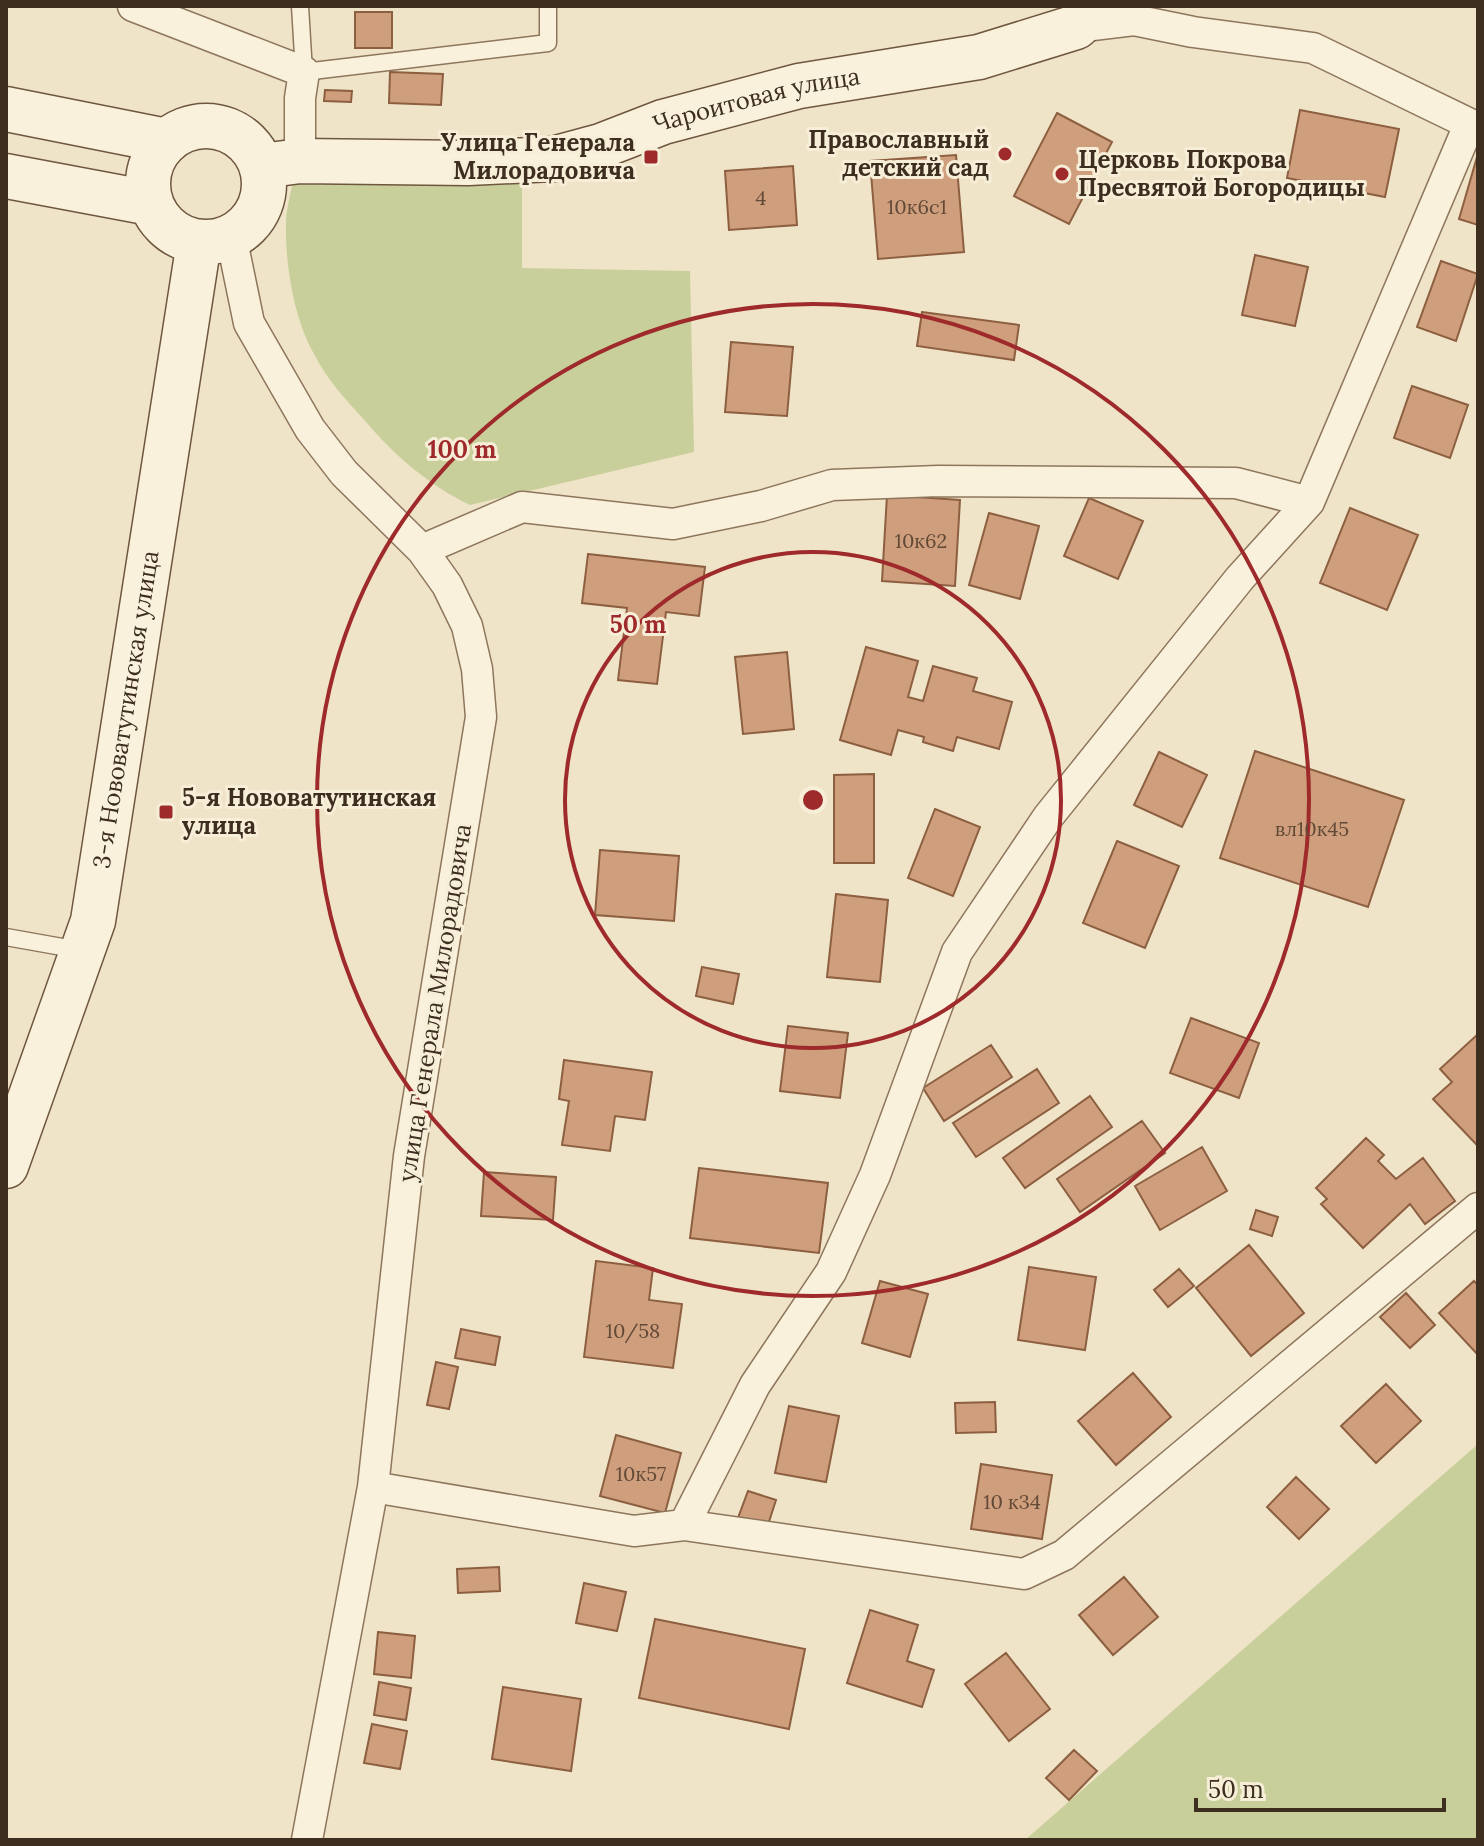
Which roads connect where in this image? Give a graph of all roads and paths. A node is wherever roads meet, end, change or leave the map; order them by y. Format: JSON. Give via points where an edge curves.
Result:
{"nodes":[{"id":1,"x":133,"y":6,"type":"edge"},
{"id":2,"x":300,"y":6,"type":"edge"},
{"id":3,"x":548,"y":6,"type":"edge"},
{"id":4,"x":1087,"y":17,"type":"edge"},
{"id":5,"x":304,"y":72,"type":"junction"},
{"id":6,"x":6,"y":109,"type":"edge"},
{"id":7,"x":1474,"y":126,"type":"edge"},
{"id":8,"x":167,"y":141,"type":"junction"},
{"id":9,"x":281,"y":164,"type":"junction"},
{"id":10,"x":6,"y":176,"type":"edge"},
{"id":11,"x":150,"y":203,"type":"junction"},
{"id":12,"x":215,"y":239,"type":"junction"},
{"id":13,"x":1309,"y":502,"type":"junction"},
{"id":14,"x":422,"y":550,"type":"junction"},
{"id":15,"x":6,"y":937,"type":"edge"},
{"id":16,"x":84,"y":951,"type":"junction"},
{"id":17,"x":6,"y":1166,"type":"edge"},
{"id":18,"x":1478,"y":1208,"type":"edge"},
{"id":19,"x":373,"y":1487,"type":"junction"},
{"id":20,"x":684,"y":1525,"type":"junction"},
{"id":21,"x":307,"y":1840,"type":"edge"}],
"edges":[{"from":1,"to":5,"type":"street"},
{"from":2,"to":5,"type":"lane"},
{"from":3,"to":5,"type":"lane","via":[[548,43]]},
{"from":4,"to":7,"type":"street","via":[[1313,48]]},
{"from":4,"to":9,"type":"street","name":"Чароитовая улица","via":[[979,57],[799,86],[663,122],[553,159]]},
{"from":5,"to":9,"type":"street"},
{"from":6,"to":8,"type":"street"},
{"from":7,"to":13,"type":"street"},
{"from":8,"to":9,"type":"street","via":[[192,127],[221,127]]},
{"from":8,"to":11,"type":"street","via":[[150,165]]},
{"from":9,"to":12,"type":"street","via":[[248,224]]},
{"from":10,"to":11,"type":"street"},
{"from":11,"to":12,"type":"street","via":[[158,218],[183,238]]},
{"from":12,"to":14,"type":"street","name":"улица Генерала Милорадовича","via":[[249,323],[310,429],[344,473]]},
{"from":12,"to":16,"type":"street","name":"3-я Нововатутинская улица"},
{"from":13,"to":14,"type":"street","via":[[1236,483],[832,485],[673,524],[522,507]]},
{"from":13,"to":20,"type":"street","via":[[1240,578],[1048,817],[957,952],[875,1175],[831,1272],[755,1385]]},
{"from":14,"to":19,"type":"street","name":"улица Генерала Милорадовича","via":[[467,626],[481,717],[409,1156]]},
{"from":15,"to":16,"type":"lane"},
{"from":16,"to":17,"type":"street","name":"3-я Нововатутинская улица"},
{"from":18,"to":20,"type":"street","via":[[1064,1555],[1024,1574]]},
{"from":19,"to":20,"type":"street","via":[[634,1531]]},
{"from":19,"to":21,"type":"street","name":"улица Генерала Милорадовича"}]}
